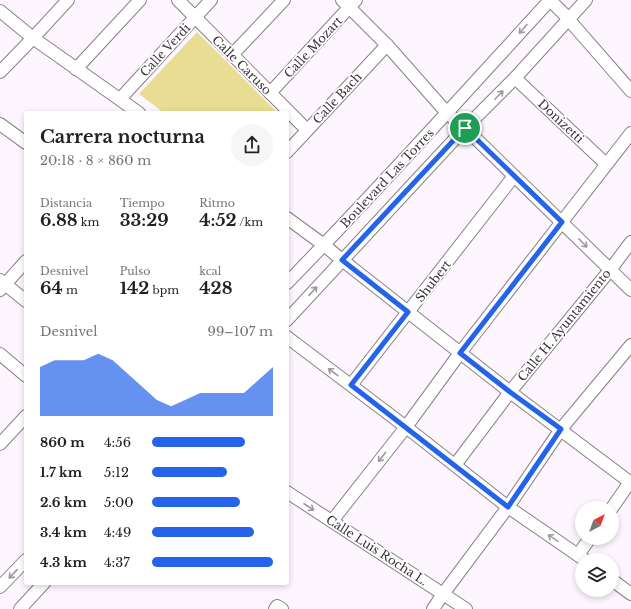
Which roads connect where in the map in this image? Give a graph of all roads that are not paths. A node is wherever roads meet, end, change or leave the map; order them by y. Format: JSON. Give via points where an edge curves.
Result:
{"nodes":[{"id":1,"x":68,"y":0,"type":"edge"},
{"id":2,"x":140,"y":0,"type":"edge"},
{"id":3,"x":178,"y":0,"type":"edge"},
{"id":4,"x":211,"y":0,"type":"edge"},
{"id":5,"x":284,"y":0,"type":"edge"},
{"id":6,"x":550,"y":0,"type":"edge"},
{"id":7,"x":586,"y":0,"type":"edge"},
{"id":8,"x":349,"y":2,"type":"edge"},
{"id":9,"x":0,"y":11,"type":"edge"},
{"id":10,"x":195,"y":17,"type":"junction"},
{"id":11,"x":566,"y":17,"type":"junction"},
{"id":12,"x":33,"y":38,"type":"junction"},
{"id":13,"x":387,"y":45,"type":"junction"},
{"id":14,"x":232,"y":55,"type":"junction"},
{"id":15,"x":76,"y":69,"type":"junction"},
{"id":16,"x":0,"y":72,"type":"edge"},
{"id":17,"x":515,"y":78,"type":"junction"},
{"id":18,"x":631,"y":91,"type":"edge"},
{"id":19,"x":270,"y":93,"type":"junction"},
{"id":20,"x":120,"y":99,"type":"junction"},
{"id":21,"x":135,"y":111,"type":"edge"},
{"id":22,"x":288,"y":111,"type":"edge"},
{"id":23,"x":289,"y":112,"type":"edge"},
{"id":24,"x":447,"y":113,"type":"junction"},
{"id":25,"x":0,"y":124,"type":"edge"},
{"id":26,"x":465,"y":128,"type":"junction"},
{"id":27,"x":307,"y":130,"type":"junction"},
{"id":28,"x":631,"y":133,"type":"edge"},
{"id":29,"x":24,"y":142,"type":"edge"},
{"id":30,"x":289,"y":150,"type":"edge"},
{"id":31,"x":606,"y":164,"type":"junction"},
{"id":32,"x":514,"y":176,"type":"junction"},
{"id":33,"x":289,"y":219,"type":"edge"},
{"id":34,"x":562,"y":222,"type":"junction"},
{"id":35,"x":631,"y":242,"type":"edge"},
{"id":36,"x":324,"y":245,"type":"junction"},
{"id":37,"x":342,"y":260,"type":"junction"},
{"id":38,"x":24,"y":263,"type":"edge"},
{"id":39,"x":610,"y":270,"type":"junction"},
{"id":40,"x":289,"y":281,"type":"edge"},
{"id":41,"x":2,"y":285,"type":"edge"},
{"id":42,"x":631,"y":290,"type":"edge"},
{"id":43,"x":24,"y":300,"type":"edge"},
{"id":44,"x":408,"y":312,"type":"junction"},
{"id":45,"x":289,"y":318,"type":"edge"},
{"id":46,"x":289,"y":338,"type":"edge"},
{"id":47,"x":631,"y":344,"type":"edge"},
{"id":48,"x":460,"y":353,"type":"junction"},
{"id":49,"x":0,"y":354,"type":"edge"},
{"id":50,"x":24,"y":374,"type":"edge"},
{"id":51,"x":351,"y":385,"type":"junction"},
{"id":52,"x":510,"y":392,"type":"junction"},
{"id":53,"x":24,"y":418,"type":"edge"},
{"id":54,"x":406,"y":427,"type":"junction"},
{"id":55,"x":561,"y":429,"type":"junction"},
{"id":56,"x":2,"y":439,"type":"edge"},
{"id":57,"x":455,"y":465,"type":"junction"},
{"id":58,"x":631,"y":482,"type":"edge"},
{"id":59,"x":289,"y":493,"type":"edge"},
{"id":60,"x":617,"y":501,"type":"edge"},
{"id":61,"x":508,"y":507,"type":"junction"},
{"id":62,"x":332,"y":521,"type":"junction"},
{"id":63,"x":576,"y":553,"type":"edge"},
{"id":64,"x":24,"y":562,"type":"edge"},
{"id":65,"x":42,"y":585,"type":"edge"},
{"id":66,"x":619,"y":585,"type":"edge"},
{"id":67,"x":0,"y":587,"type":"edge"},
{"id":68,"x":443,"y":594,"type":"junction"},
{"id":69,"x":631,"y":594,"type":"edge"},
{"id":70,"x":20,"y":609,"type":"edge"},
{"id":71,"x":275,"y":609,"type":"edge"},
{"id":72,"x":282,"y":609,"type":"edge"},
{"id":73,"x":433,"y":609,"type":"edge"},
{"id":74,"x":466,"y":609,"type":"edge"}],
"edges":[{"from":1,"to":12,"type":"street"},
{"from":2,"to":15,"type":"street"},
{"from":3,"to":10,"type":"street","name":"Calle Caruso"},
{"from":4,"to":10,"type":"street","name":"Calle Verdi"},
{"from":5,"to":14,"type":"street"},
{"from":6,"to":11,"type":"street"},
{"from":6,"to":24,"type":"street","name":"Boulevard Las Torres","one_way":true},
{"from":7,"to":11,"type":"street","name":"Boulevard Las Torres"},
{"from":8,"to":13,"type":"street"},
{"from":8,"to":19,"type":"street","name":"Calle Mozart"},
{"from":9,"to":12,"type":"street"},
{"from":10,"to":14,"type":"street","name":"Calle Caruso"},
{"from":10,"to":20,"type":"street","name":"Calle Verdi"},
{"from":11,"to":17,"type":"street","name":"Boulevard Las Torres"},
{"from":11,"to":18,"type":"street"},
{"from":12,"to":15,"type":"street"},
{"from":12,"to":16,"type":"street"},
{"from":13,"to":24,"type":"street"},
{"from":13,"to":27,"type":"street","name":"Calle Bach"},
{"from":14,"to":19,"type":"street","name":"Calle Caruso"},
{"from":15,"to":20,"type":"street"},
{"from":26,"to":17,"type":"street","name":"Boulevard Las Torres","one_way":true},
{"from":17,"to":31,"type":"street","name":"Donizetti"},
{"from":19,"to":22,"type":"street","name":"Calle Caruso"},
{"from":20,"to":21,"type":"street"},
{"from":23,"to":27,"type":"street","name":"Calle Caruso"},
{"from":24,"to":26,"type":"street"},
{"from":24,"to":36,"type":"street","name":"Boulevard Las Torres"},
{"from":25,"to":29,"type":"street"},
{"from":26,"to":32,"type":"street"},
{"from":26,"to":37,"type":"street","name":"Boulevard Las Torres"},
{"from":27,"to":30,"type":"street","name":"Calle Bach"},
{"from":28,"to":31,"type":"street"},
{"from":31,"to":34,"type":"street"},
{"from":32,"to":34,"type":"street"},
{"from":32,"to":44,"type":"street","name":"Shubert"},
{"from":33,"to":36,"type":"street"},
{"from":34,"to":39,"type":"street","one_way":true},
{"from":34,"to":48,"type":"street"},
{"from":35,"to":39,"type":"street","name":"Calle H. Ayuntamiento"},
{"from":36,"to":37,"type":"street"},
{"from":36,"to":40,"type":"street","name":"Boulevard Las Torres"},
{"from":37,"to":44,"type":"street"},
{"from":45,"to":37,"type":"street","name":"Boulevard Las Torres","one_way":true},
{"from":38,"to":41,"type":"street"},
{"from":39,"to":42,"type":"street"},
{"from":39,"to":52,"type":"street","name":"Calle H. Ayuntamiento"},
{"from":41,"to":43,"type":"street"},
{"from":44,"to":48,"type":"street"},
{"from":44,"to":51,"type":"street","name":"Shubert"},
{"from":51,"to":46,"type":"street","one_way":true},
{"from":47,"to":55,"type":"street"},
{"from":48,"to":52,"type":"street"},
{"from":48,"to":54,"type":"street"},
{"from":49,"to":50,"type":"street"},
{"from":51,"to":54,"type":"street"},
{"from":52,"to":55,"type":"street"},
{"from":52,"to":57,"type":"street","name":"Calle H. Ayuntamiento"},
{"from":53,"to":56,"type":"street"},
{"from":54,"to":57,"type":"street"},
{"from":54,"to":62,"type":"street","one_way":true},
{"from":55,"to":58,"type":"street"},
{"from":55,"to":61,"type":"street"},
{"from":57,"to":61,"type":"street"},
{"from":58,"to":60,"type":"street"},
{"from":59,"to":62,"type":"street","name":"Calle Luis Rocha L.","one_way":true},
{"from":63,"to":61,"type":"street","one_way":true},
{"from":61,"to":68,"type":"street"},
{"from":62,"to":68,"type":"street","name":"Calle Luis Rocha L."},
{"from":64,"to":67,"type":"street","one_way":true},
{"from":65,"to":70,"type":"street"},
{"from":66,"to":69,"type":"street"},
{"from":68,"to":73,"type":"street"},
{"from":68,"to":74,"type":"street","name":"Calle Luis Rocha L."},
{"from":71,"to":72,"type":"street","via":[[277,606]]}]}
